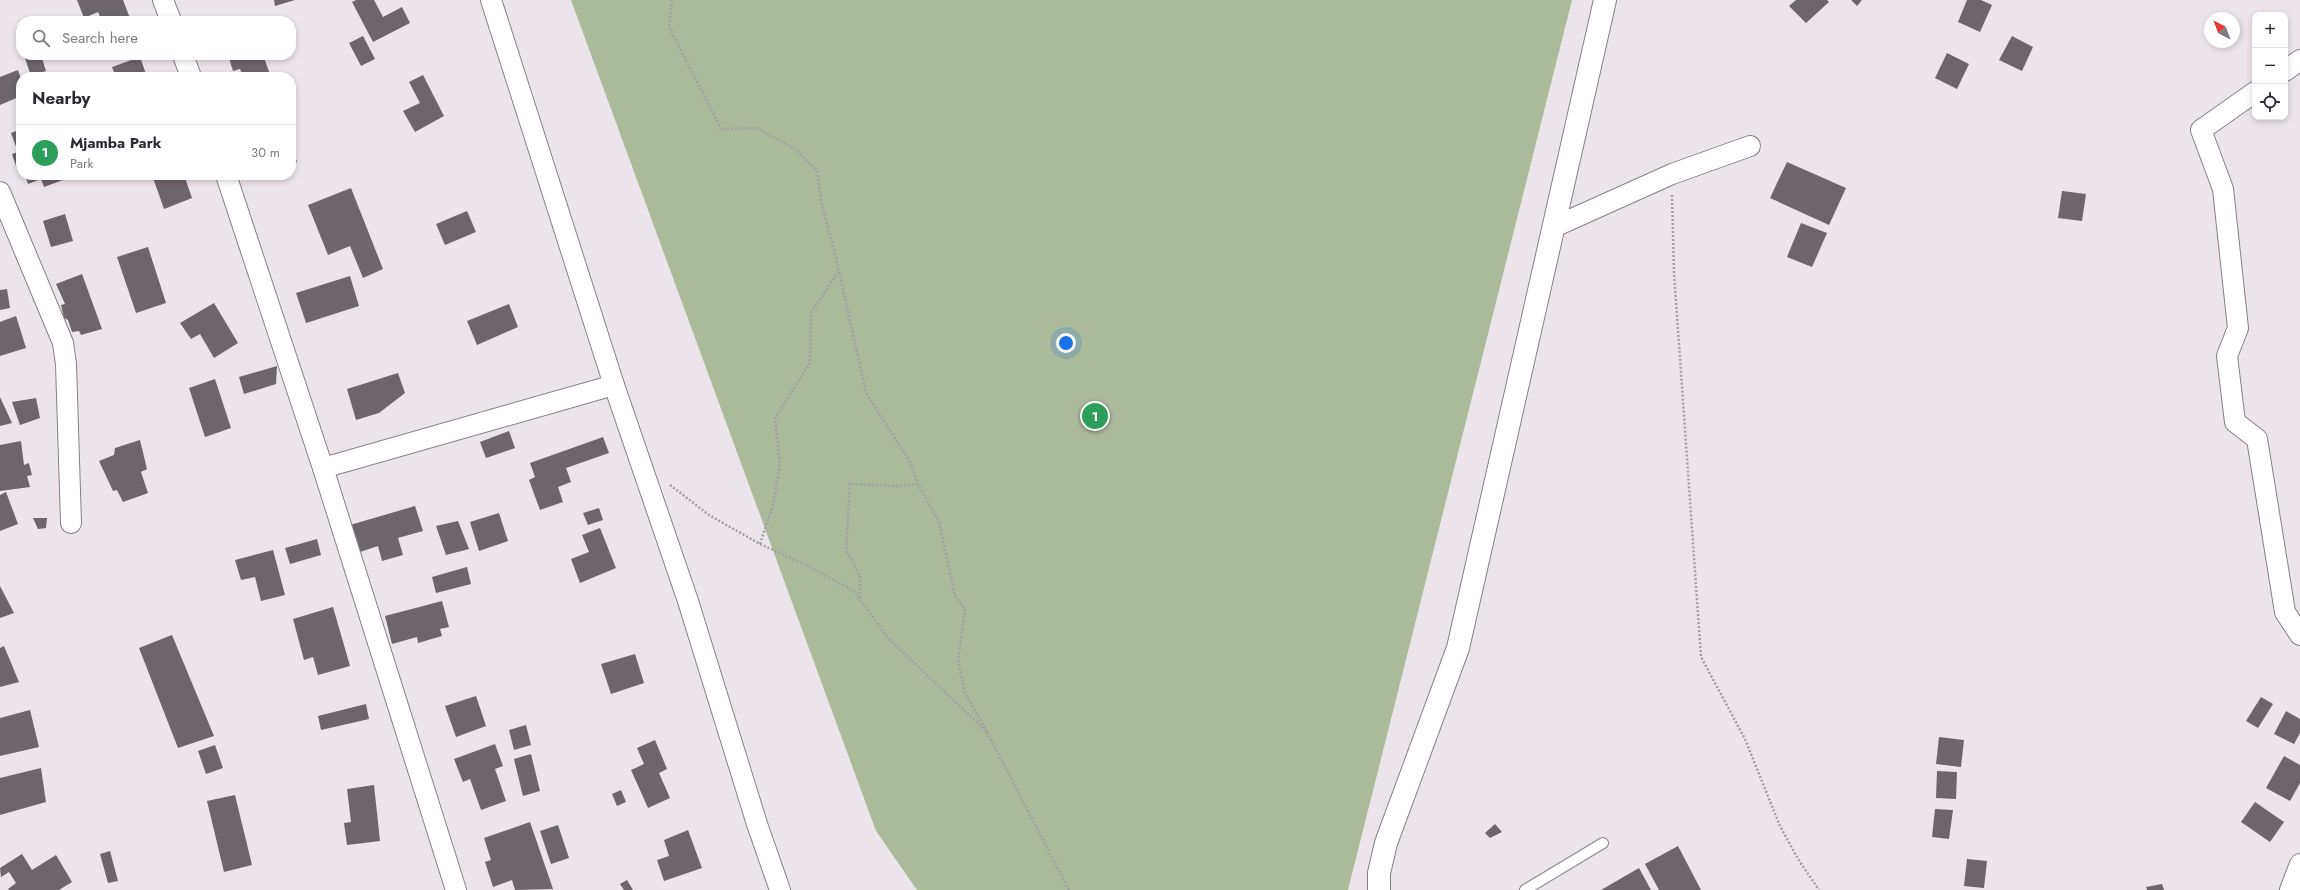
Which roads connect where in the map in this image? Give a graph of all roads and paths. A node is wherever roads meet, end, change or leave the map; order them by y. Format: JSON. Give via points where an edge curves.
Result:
{"nodes":[{"id":1,"x":163,"y":0,"type":"edge"},
{"id":2,"x":491,"y":0,"type":"edge"},
{"id":3,"x":672,"y":0,"type":"edge"},
{"id":4,"x":1605,"y":0,"type":"edge"},
{"id":5,"x":169,"y":16,"type":"edge"},
{"id":6,"x":185,"y":60,"type":"edge"},
{"id":7,"x":2300,"y":60,"type":"edge"},
{"id":8,"x":2288,"y":69,"type":"edge"},
{"id":9,"x":189,"y":72,"type":"edge"},
{"id":10,"x":2252,"y":94,"type":"edge"},
{"id":11,"x":1750,"y":146,"type":"dead end"},
{"id":12,"x":1672,"y":174,"type":"junction"},
{"id":13,"x":228,"y":180,"type":"edge"},
{"id":14,"x":0,"y":192,"type":"edge"},
{"id":15,"x":1554,"y":227,"type":"junction"},
{"id":16,"x":839,"y":271,"type":"junction"},
{"id":17,"x":614,"y":385,"type":"junction"},
{"id":18,"x":323,"y":468,"type":"junction"},
{"id":19,"x":666,"y":482,"type":"dead end"},
{"id":20,"x":918,"y":484,"type":"junction"},
{"id":21,"x":71,"y":523,"type":"dead end"},
{"id":22,"x":760,"y":544,"type":"junction"},
{"id":23,"x":860,"y":599,"type":"junction"},
{"id":24,"x":2300,"y":635,"type":"edge"},
{"id":25,"x":987,"y":732,"type":"junction"},
{"id":26,"x":1603,"y":843,"type":"dead end"},
{"id":27,"x":2300,"y":864,"type":"edge"},
{"id":28,"x":456,"y":890,"type":"edge"},
{"id":29,"x":780,"y":890,"type":"edge"},
{"id":30,"x":1070,"y":890,"type":"edge"},
{"id":31,"x":1379,"y":890,"type":"edge"},
{"id":32,"x":1525,"y":890,"type":"edge"},
{"id":33,"x":1819,"y":890,"type":"edge"},
{"id":34,"x":2290,"y":890,"type":"edge"}],
"edges":[{"from":1,"to":5,"type":"street"},
{"from":2,"to":17,"type":"street"},
{"from":3,"to":16,"type":"path","via":[[669,27],[721,129],[756,128],[794,148],[817,171],[822,206]]},
{"from":4,"to":15,"type":"main road"},
{"from":6,"to":9,"type":"street"},
{"from":7,"to":8,"type":"street"},
{"from":10,"to":24,"type":"street","via":[[2201,130],[2224,197],[2238,328],[2227,356],[2235,422],[2257,438],[2285,612]]},
{"from":11,"to":12,"type":"street"},
{"from":12,"to":15,"type":"street"},
{"from":12,"to":33,"type":"path","via":[[1674,273],[1701,657],[1745,739],[1780,826]]},
{"from":13,"to":18,"type":"street"},
{"from":14,"to":21,"type":"street","via":[[63,343],[66,364]]},
{"from":15,"to":31,"type":"main road","via":[[1458,648],[1386,843],[1379,873]]},
{"from":16,"to":20,"type":"path","via":[[866,393],[910,462]]},
{"from":16,"to":22,"type":"path","via":[[811,313],[810,363],[775,418],[780,464],[773,505]]},
{"from":17,"to":18,"type":"street"},
{"from":17,"to":29,"type":"street","via":[[688,601]]},
{"from":18,"to":28,"type":"street"},
{"from":19,"to":22,"type":"path","via":[[709,515]]},
{"from":20,"to":23,"type":"path","via":[[850,484],[846,550],[860,576]]},
{"from":20,"to":25,"type":"path","via":[[939,522],[955,596],[964,609],[958,660],[965,693]]},
{"from":22,"to":23,"type":"path","via":[[854,591]]},
{"from":23,"to":25,"type":"path","via":[[887,637]]},
{"from":25,"to":30,"type":"path"},
{"from":26,"to":32,"type":"lane"},
{"from":27,"to":34,"type":"street"}]}
